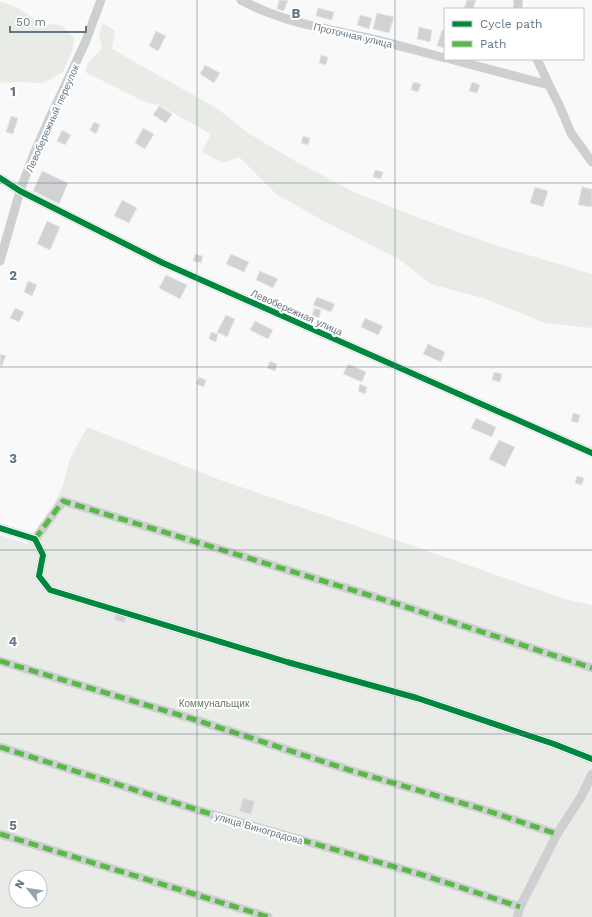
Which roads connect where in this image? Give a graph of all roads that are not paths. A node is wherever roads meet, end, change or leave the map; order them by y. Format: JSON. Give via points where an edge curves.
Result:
{"nodes":[{"id":1,"x":101,"y":0,"type":"edge"},
{"id":2,"x":241,"y":0,"type":"edge"},
{"id":3,"x":444,"y":58,"type":"edge"},
{"id":4,"x":454,"y":60,"type":"edge"},
{"id":5,"x":537,"y":60,"type":"edge"},
{"id":6,"x":549,"y":86,"type":"junction"},
{"id":7,"x":592,"y":162,"type":"edge"},
{"id":8,"x":0,"y":178,"type":"edge"},
{"id":9,"x":20,"y":191,"type":"junction"},
{"id":10,"x":0,"y":261,"type":"edge"},
{"id":11,"x":592,"y":453,"type":"edge"},
{"id":12,"x":0,"y":528,"type":"edge"},
{"id":13,"x":35,"y":539,"type":"junction"},
{"id":14,"x":0,"y":661,"type":"edge"},
{"id":15,"x":592,"y":668,"type":"edge"},
{"id":16,"x":0,"y":747,"type":"edge"},
{"id":17,"x":592,"y":760,"type":"edge"},
{"id":18,"x":592,"y":774,"type":"edge"},
{"id":19,"x":0,"y":834,"type":"edge"},
{"id":20,"x":557,"y":834,"type":"junction"},
{"id":21,"x":520,"y":907,"type":"junction"},
{"id":22,"x":268,"y":917,"type":"edge"},
{"id":23,"x":517,"y":917,"type":"edge"}],
"edges":[{"from":1,"to":9,"type":"street","name":"Левобережный переулок","via":[[86,43],[47,124]]},
{"from":2,"to":3,"type":"street","name":"Проточная улица","via":[[290,21]]},
{"from":4,"to":6,"type":"street"},
{"from":5,"to":6,"type":"street"},
{"from":6,"to":7,"type":"street","via":[[570,134]]},
{"from":8,"to":9,"type":"street","name":"Левобережная улица"},
{"from":9,"to":10,"type":"street","name":"Левобережный переулок"},
{"from":9,"to":11,"type":"street","name":"Левобережная улица","via":[[163,263]]},
{"from":12,"to":13,"type":"street"},
{"from":13,"to":15,"type":"street","via":[[63,501],[373,596]]},
{"from":13,"to":17,"type":"street","via":[[43,555],[40,576],[50,590],[416,698],[554,744]]},
{"from":14,"to":20,"type":"street"},
{"from":16,"to":21,"type":"street","name":"улица Виноградова","via":[[204,812],[415,873]]},
{"from":18,"to":20,"type":"street","via":[[581,797]]},
{"from":19,"to":22,"type":"street"},
{"from":20,"to":21,"type":"street"},
{"from":21,"to":23,"type":"street"}]}
